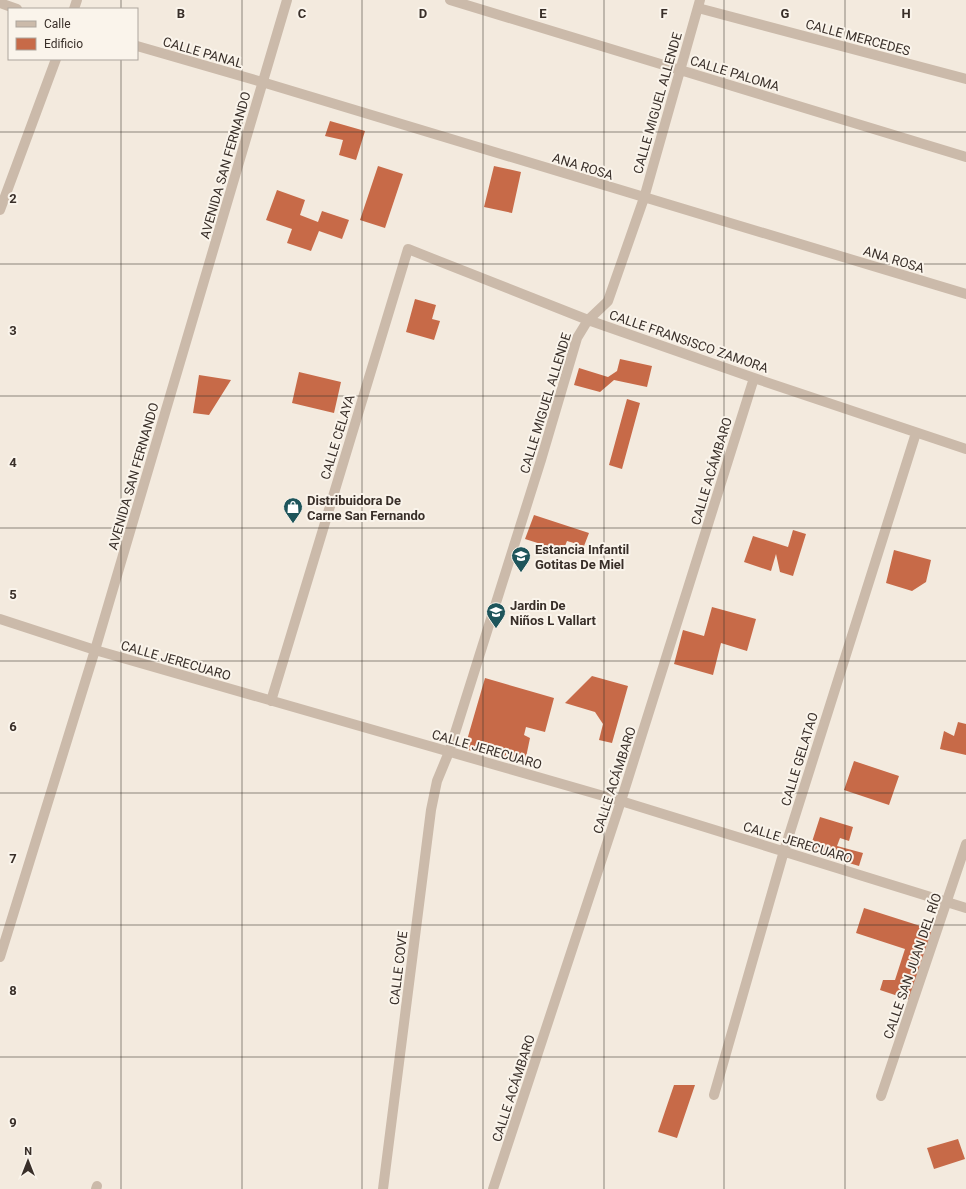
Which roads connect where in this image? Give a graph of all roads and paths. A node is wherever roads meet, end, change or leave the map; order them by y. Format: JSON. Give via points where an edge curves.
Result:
{"nodes":[{"id":1,"x":287,"y":0,"type":"edge"},
{"id":2,"x":450,"y":0,"type":"edge"},
{"id":3,"x":0,"y":3,"type":"edge"},
{"id":4,"x":699,"y":4,"type":"edge"},
{"id":5,"x":14,"y":8,"type":"edge"},
{"id":6,"x":138,"y":46,"type":"edge"},
{"id":7,"x":56,"y":60,"type":"edge"},
{"id":8,"x":680,"y":70,"type":"junction"},
{"id":9,"x":966,"y":79,"type":"edge"},
{"id":10,"x":262,"y":82,"type":"junction"},
{"id":11,"x":966,"y":158,"type":"edge"},
{"id":12,"x":644,"y":198,"type":"junction"},
{"id":13,"x":0,"y":210,"type":"edge"},
{"id":14,"x":408,"y":249,"type":"joint"},
{"id":15,"x":966,"y":294,"type":"edge"},
{"id":16,"x":588,"y":320,"type":"junction"},
{"id":17,"x":754,"y":378,"type":"junction"},
{"id":18,"x":916,"y":433,"type":"junction"},
{"id":19,"x":966,"y":449,"type":"edge"},
{"id":20,"x":0,"y":619,"type":"edge"},
{"id":21,"x":95,"y":650,"type":"junction"},
{"id":22,"x":271,"y":701,"type":"junction"},
{"id":23,"x":449,"y":752,"type":"junction"},
{"id":24,"x":621,"y":801,"type":"junction"},
{"id":25,"x":966,"y":844,"type":"edge"},
{"id":26,"x":784,"y":851,"type":"junction"},
{"id":27,"x":947,"y":902,"type":"junction"},
{"id":28,"x":966,"y":908,"type":"edge"},
{"id":29,"x":0,"y":957,"type":"edge"},
{"id":30,"x":714,"y":1095,"type":"dead end"},
{"id":31,"x":881,"y":1096,"type":"dead end"},
{"id":32,"x":383,"y":1189,"type":"edge"},
{"id":33,"x":493,"y":1189,"type":"edge"}],
"edges":[{"from":1,"to":10,"type":"street","name":"AVENIDA SAN FERNANDO"},
{"from":2,"to":8,"type":"street","name":"CALLE PALOMA"},
{"from":3,"to":5,"type":"street"},
{"from":4,"to":8,"type":"street","name":"CALLE MIGUEL ALLENDE"},
{"from":4,"to":9,"type":"street","name":"CALLE MERCEDES"},
{"from":6,"to":10,"type":"street","name":"CALLE PANAL"},
{"from":7,"to":13,"type":"street"},
{"from":8,"to":11,"type":"street","name":"CALLE PALOMA"},
{"from":8,"to":12,"type":"street","name":"CALLE MIGUEL ALLENDE"},
{"from":10,"to":12,"type":"street","name":"ANA ROSA"},
{"from":10,"to":21,"type":"street","name":"AVENIDA SAN FERNANDO"},
{"from":12,"to":15,"type":"street","name":"ANA ROSA"},
{"from":12,"to":16,"type":"street","name":"CALLE MIGUEL ALLENDE","via":[[608,300]]},
{"from":14,"to":16,"type":"street","name":"CALLE FRANSISCO ZAMORA"},
{"from":14,"to":22,"type":"street","name":"CALLE CELAYA"},
{"from":16,"to":17,"type":"street","name":"CALLE FRANSISCO ZAMORA"},
{"from":16,"to":23,"type":"street","name":"CALLE MIGUEL ALLENDE","via":[[577,338]]},
{"from":17,"to":18,"type":"street","name":"CALLE FRANSISCO ZAMORA"},
{"from":17,"to":24,"type":"street","name":"CALLE ACÁMBARO"},
{"from":18,"to":19,"type":"street","name":"CALLE FRANSISCO ZAMORA"},
{"from":18,"to":26,"type":"street","name":"CALLE GELATAO"},
{"from":20,"to":21,"type":"street","name":"CALLE JERECUARO"},
{"from":21,"to":22,"type":"street","name":"CALLE JERECUARO"},
{"from":21,"to":29,"type":"street","name":"AVENIDA SAN FERNANDO"},
{"from":22,"to":23,"type":"street","name":"CALLE JERECUARO"},
{"from":23,"to":24,"type":"street","name":"CALLE JERECUARO"},
{"from":23,"to":32,"type":"street","name":"CALLE COVE","via":[[437,781],[430,810]]},
{"from":24,"to":26,"type":"street","name":"CALLE JERECUARO"},
{"from":24,"to":33,"type":"street","name":"CALLE ACÁMBARO"},
{"from":25,"to":27,"type":"street","name":"CALLE SAN JUAN DEL RÍO"},
{"from":26,"to":27,"type":"street","name":"CALLE JERECUARO"},
{"from":26,"to":30,"type":"street","name":"CALLE GELATAO"},
{"from":27,"to":28,"type":"street","name":"CALLE JERECUARO"},
{"from":27,"to":31,"type":"street","name":"CALLE SAN JUAN DEL RÍO"}]}
